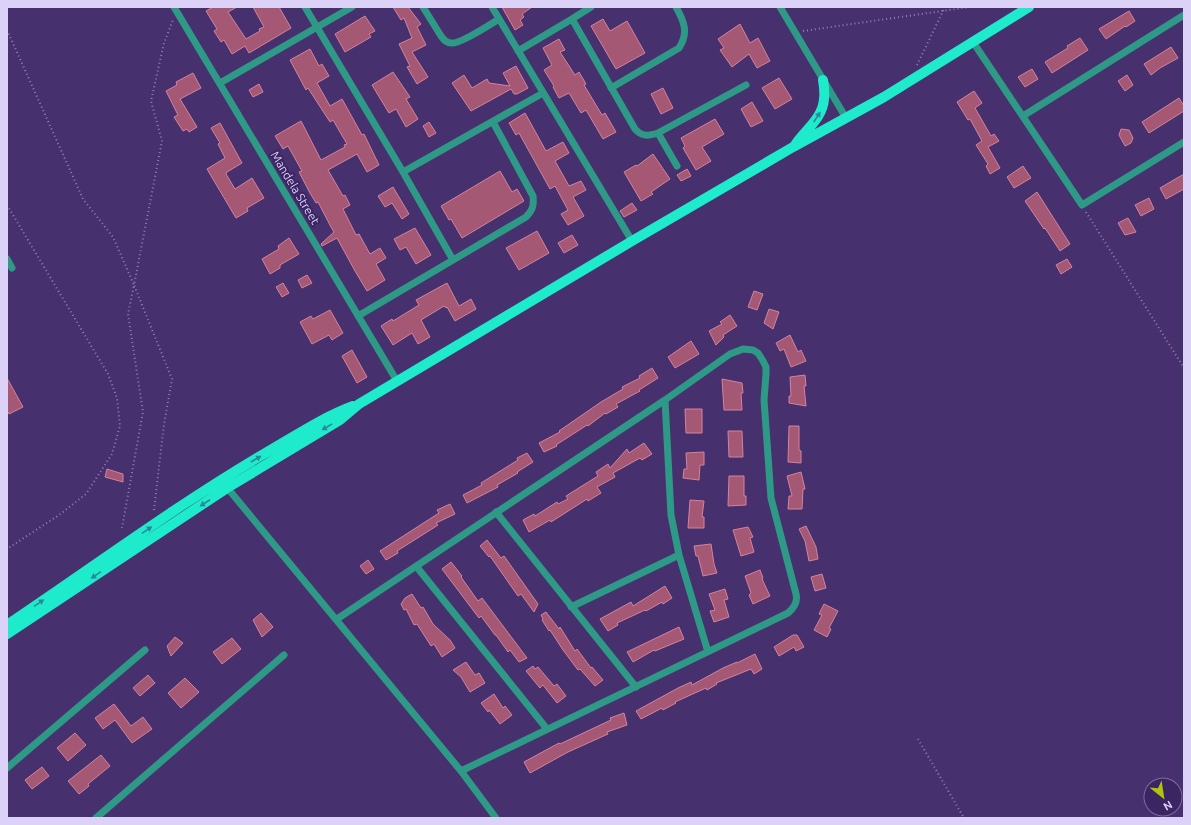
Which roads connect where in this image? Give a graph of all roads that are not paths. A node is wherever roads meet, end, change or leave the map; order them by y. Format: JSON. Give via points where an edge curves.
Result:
{"nodes":[{"id":1,"x":305,"y":7,"type":"edge"},
{"id":2,"x":352,"y":7,"type":"edge"},
{"id":3,"x":423,"y":7,"type":"edge"},
{"id":4,"x":492,"y":7,"type":"edge"},
{"id":5,"x":591,"y":7,"type":"edge"},
{"id":6,"x":676,"y":7,"type":"edge"},
{"id":7,"x":780,"y":7,"type":"edge"},
{"id":8,"x":1029,"y":7,"type":"edge"},
{"id":9,"x":175,"y":10,"type":"edge"},
{"id":10,"x":1184,"y":15,"type":"edge"},
{"id":11,"x":572,"y":18,"type":"junction"},
{"id":12,"x":499,"y":19,"type":"junction"},
{"id":13,"x":317,"y":28,"type":"junction"},
{"id":14,"x":973,"y":42,"type":"junction"},
{"id":15,"x":518,"y":51,"type":"junction"},
{"id":16,"x":823,"y":80,"type":"junction"},
{"id":17,"x":220,"y":83,"type":"junction"},
{"id":18,"x":746,"y":85,"type":"dead end"},
{"id":19,"x":611,"y":88,"type":"junction"},
{"id":20,"x":543,"y":94,"type":"junction"},
{"id":21,"x":1023,"y":116,"type":"junction"},
{"id":22,"x":846,"y":118,"type":"junction"},
{"id":23,"x":493,"y":122,"type":"junction"},
{"id":24,"x":658,"y":133,"type":"junction"},
{"id":25,"x":1184,"y":142,"type":"edge"},
{"id":26,"x":793,"y":147,"type":"junction"},
{"id":27,"x":677,"y":166,"type":"dead end"},
{"id":28,"x":403,"y":172,"type":"junction"},
{"id":29,"x":632,"y":241,"type":"junction"},
{"id":30,"x":7,"y":259,"type":"edge"},
{"id":31,"x":453,"y":260,"type":"junction"},
{"id":32,"x":12,"y":268,"type":"dead end"},
{"id":33,"x":358,"y":316,"type":"junction"},
{"id":34,"x":397,"y":381,"type":"junction"},
{"id":35,"x":665,"y":400,"type":"junction"},
{"id":36,"x":358,"y":404,"type":"junction"},
{"id":37,"x":221,"y":480,"type":"junction"},
{"id":38,"x":228,"y":488,"type":"junction"},
{"id":39,"x":496,"y":512,"type":"junction"},
{"id":40,"x":679,"y":555,"type":"junction"},
{"id":41,"x":416,"y":566,"type":"junction"},
{"id":42,"x":571,"y":607,"type":"junction"},
{"id":43,"x":337,"y":619,"type":"junction"},
{"id":44,"x":7,"y":625,"type":"edge"},
{"id":45,"x":7,"y":634,"type":"edge"},
{"id":46,"x":145,"y":650,"type":"dead end"},
{"id":47,"x":708,"y":652,"type":"junction"},
{"id":48,"x":284,"y":655,"type":"dead end"},
{"id":49,"x":636,"y":687,"type":"junction"},
{"id":50,"x":547,"y":729,"type":"junction"},
{"id":51,"x":7,"y":768,"type":"edge"},
{"id":52,"x":461,"y":771,"type":"junction"},
{"id":53,"x":96,"y":818,"type":"edge"},
{"id":54,"x":496,"y":818,"type":"edge"}],
"edges":[{"from":1,"to":13,"type":"street"},
{"from":2,"to":13,"type":"street"},
{"from":3,"to":12,"type":"street","via":[[444,40],[452,44]]},
{"from":4,"to":12,"type":"street"},
{"from":5,"to":11,"type":"street"},
{"from":6,"to":19,"type":"street","via":[[685,27],[684,39],[679,48]]},
{"from":7,"to":16,"type":"street"},
{"from":8,"to":14,"type":"main road"},
{"from":9,"to":17,"type":"street","name":"Mandela Street"},
{"from":10,"to":21,"type":"street"},
{"from":11,"to":15,"type":"street"},
{"from":11,"to":19,"type":"street"},
{"from":12,"to":15,"type":"street"},
{"from":13,"to":17,"type":"street"},
{"from":13,"to":28,"type":"street"},
{"from":14,"to":21,"type":"street"},
{"from":14,"to":22,"type":"main road","via":[[907,84]]},
{"from":15,"to":20,"type":"street"},
{"from":16,"to":22,"type":"street"},
{"from":26,"to":16,"type":"main road","one_way":true,"via":[[820,115],[824,99]]},
{"from":17,"to":33,"type":"street","name":"Mandela Street"},
{"from":18,"to":24,"type":"street"},
{"from":19,"to":24,"type":"street","via":[[640,134],[651,136]]},
{"from":20,"to":23,"type":"street"},
{"from":20,"to":29,"type":"street"},
{"from":21,"to":25,"type":"street","via":[[1082,206]]},
{"from":22,"to":26,"type":"main road"},
{"from":23,"to":28,"type":"street"},
{"from":23,"to":31,"type":"street","via":[[533,196],[533,208],[526,216]]},
{"from":24,"to":27,"type":"street"},
{"from":26,"to":29,"type":"main road"},
{"from":28,"to":31,"type":"street"},
{"from":29,"to":34,"type":"main road"},
{"from":30,"to":32,"type":"street"},
{"from":31,"to":33,"type":"street"},
{"from":33,"to":34,"type":"street","name":"Mandela Street"},
{"from":34,"to":36,"type":"main road"},
{"from":35,"to":39,"type":"street"},
{"from":35,"to":40,"type":"street","via":[[670,502]]},
{"from":35,"to":47,"type":"street","via":[[738,350],[753,350],[758,353],[764,364],[771,498],[796,602],[788,613]]},
{"from":37,"to":36,"type":"main road","one_way":true,"via":[[330,415]]},
{"from":36,"to":38,"type":"main road","one_way":true,"via":[[340,420]]},
{"from":37,"to":38,"type":"street"},
{"from":44,"to":37,"type":"main road","one_way":true},
{"from":38,"to":43,"type":"street"},
{"from":38,"to":45,"type":"main road","one_way":true},
{"from":39,"to":41,"type":"street"},
{"from":39,"to":42,"type":"street"},
{"from":40,"to":42,"type":"street"},
{"from":40,"to":47,"type":"street"},
{"from":41,"to":43,"type":"street"},
{"from":41,"to":50,"type":"street"},
{"from":42,"to":49,"type":"street"},
{"from":43,"to":52,"type":"street"},
{"from":46,"to":51,"type":"street"},
{"from":47,"to":49,"type":"street"},
{"from":48,"to":53,"type":"street"},
{"from":49,"to":50,"type":"street"},
{"from":50,"to":52,"type":"street"},
{"from":52,"to":54,"type":"street"}]}
